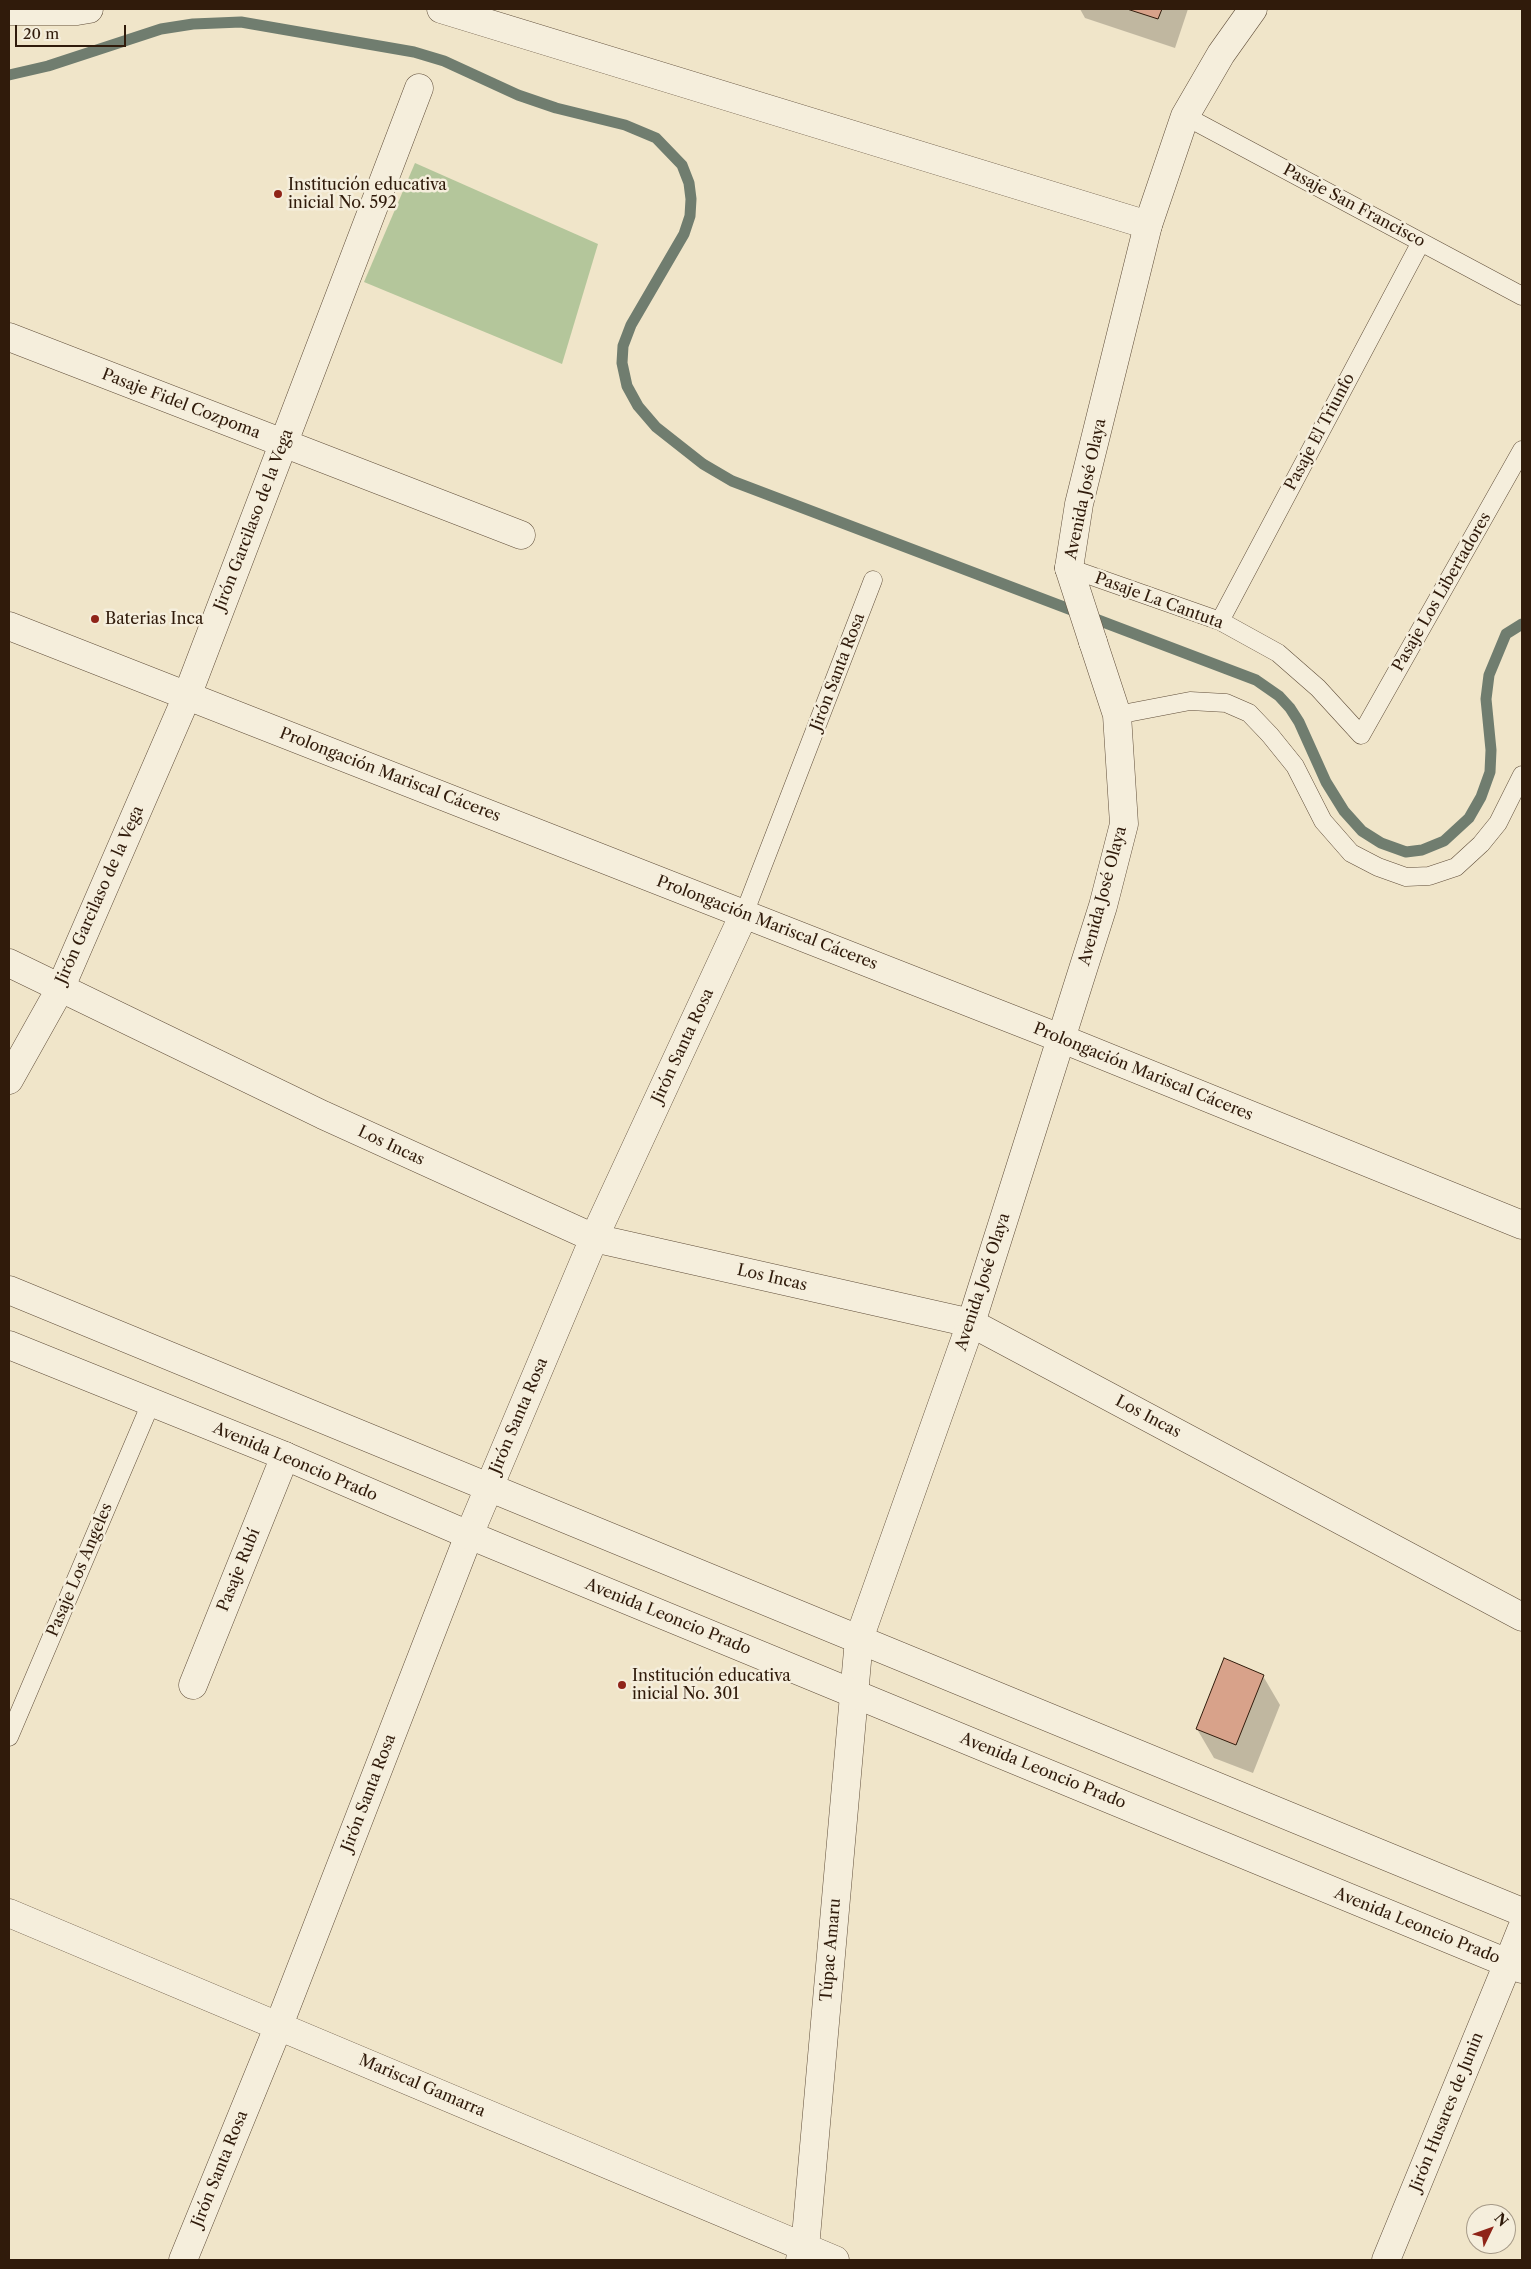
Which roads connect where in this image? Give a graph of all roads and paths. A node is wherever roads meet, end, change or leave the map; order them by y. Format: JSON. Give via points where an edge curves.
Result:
{"nodes":[{"id":1,"x":90,"y":9,"type":"edge"},
{"id":2,"x":441,"y":9,"type":"edge"},
{"id":3,"x":1253,"y":9,"type":"edge"},
{"id":4,"x":9,"y":10,"type":"edge"},
{"id":5,"x":419,"y":88,"type":"dead end"},
{"id":6,"x":1185,"y":116,"type":"junction"},
{"id":7,"x":1148,"y":225,"type":"junction"},
{"id":8,"x":1420,"y":242,"type":"junction"},
{"id":9,"x":1522,"y":296,"type":"edge"},
{"id":10,"x":9,"y":337,"type":"edge"},
{"id":11,"x":283,"y":444,"type":"junction"},
{"id":12,"x":1522,"y":450,"type":"edge"},
{"id":13,"x":521,"y":535,"type":"dead end"},
{"id":14,"x":1072,"y":578,"type":"junction"},
{"id":15,"x":873,"y":580,"type":"dead end"},
{"id":16,"x":1220,"y":621,"type":"junction"},
{"id":17,"x":9,"y":626,"type":"edge"},
{"id":18,"x":187,"y":696,"type":"junction"},
{"id":19,"x":1117,"y":715,"type":"junction"},
{"id":20,"x":1361,"y":734,"type":"joint"},
{"id":21,"x":1522,"y":775,"type":"edge"},
{"id":22,"x":744,"y":914,"type":"junction"},
{"id":23,"x":9,"y":963,"type":"edge"},
{"id":24,"x":60,"y":989,"type":"junction"},
{"id":25,"x":1060,"y":1038,"type":"junction"},
{"id":26,"x":9,"y":1080,"type":"edge"},
{"id":27,"x":1522,"y":1225,"type":"edge"},
{"id":28,"x":594,"y":1238,"type":"junction"},
{"id":29,"x":9,"y":1290,"type":"edge"},
{"id":30,"x":971,"y":1322,"type":"junction"},
{"id":31,"x":9,"y":1345,"type":"edge"},
{"id":32,"x":151,"y":1403,"type":"junction"},
{"id":33,"x":285,"y":1456,"type":"junction"},
{"id":34,"x":489,"y":1488,"type":"junction"},
{"id":35,"x":469,"y":1535,"type":"junction"},
{"id":36,"x":1522,"y":1617,"type":"edge"},
{"id":37,"x":859,"y":1640,"type":"junction"},
{"id":38,"x":193,"y":1684,"type":"dead end"},
{"id":39,"x":853,"y":1693,"type":"junction"},
{"id":40,"x":9,"y":1737,"type":"edge"},
{"id":41,"x":1522,"y":1912,"type":"edge"},
{"id":42,"x":9,"y":1913,"type":"edge"},
{"id":43,"x":1522,"y":1928,"type":"edge"},
{"id":44,"x":1515,"y":1966,"type":"edge"},
{"id":45,"x":279,"y":2026,"type":"junction"},
{"id":46,"x":802,"y":2254,"type":"edge"},
{"id":47,"x":183,"y":2260,"type":"edge"},
{"id":48,"x":835,"y":2260,"type":"edge"},
{"id":49,"x":1386,"y":2260,"type":"edge"}],
"edges":[{"from":1,"to":4,"type":"street"},
{"from":2,"to":7,"type":"street"},
{"from":3,"to":6,"type":"street","name":"Avenida José Olaya","via":[[1221,54]]},
{"from":5,"to":11,"type":"street","name":"Jirón Garcilaso de la Vega"},
{"from":6,"to":7,"type":"street","name":"Avenida José Olaya"},
{"from":6,"to":8,"type":"lane","name":"Pasaje San Francisco"},
{"from":7,"to":14,"type":"street","name":"Avenida José Olaya","via":[[1079,504]]},
{"from":8,"to":9,"type":"lane","name":"Pasaje San Francisco"},
{"from":8,"to":16,"type":"lane","name":"Pasaje El Triunfo"},
{"from":10,"to":11,"type":"street","name":"Pasaje Fidel Cozpoma"},
{"from":11,"to":13,"type":"street","name":"Pasaje Fidel Cozpoma"},
{"from":11,"to":18,"type":"street","name":"Jirón Garcilaso de la Vega"},
{"from":12,"to":20,"type":"lane","name":"Pasaje Los Libertadores"},
{"from":14,"to":16,"type":"lane","name":"Pasaje La Cantuta"},
{"from":14,"to":19,"type":"street","name":"Avenida José Olaya"},
{"from":15,"to":22,"type":"lane","name":"Jirón Santa Rosa"},
{"from":16,"to":20,"type":"lane","name":"Pasaje La Cantuta","via":[[1278,653],[1318,688]]},
{"from":17,"to":18,"type":"street","name":"Prolongación Mariscal Cáceres"},
{"from":18,"to":22,"type":"street","name":"Prolongación Mariscal Cáceres"},
{"from":18,"to":24,"type":"street","name":"Jirón Garcilaso de la Vega"},
{"from":19,"to":21,"type":"lane","via":[[1190,701],[1226,702],[1249,713],[1295,766],[1322,821],[1351,852],[1406,877],[1429,876],[1456,867],[1498,823]]},
{"from":19,"to":25,"type":"street","name":"Avenida José Olaya","via":[[1124,824],[1103,906]]},
{"from":22,"to":25,"type":"street","name":"Prolongación Mariscal Cáceres"},
{"from":22,"to":28,"type":"street","name":"Jirón Santa Rosa"},
{"from":23,"to":24,"type":"street","name":"Los Incas"},
{"from":24,"to":26,"type":"street","name":"Jirón Garcilaso de la Vega"},
{"from":24,"to":28,"type":"street","name":"Los Incas"},
{"from":25,"to":27,"type":"street","name":"Prolongación Mariscal Cáceres"},
{"from":25,"to":30,"type":"street","name":"Avenida José Olaya"},
{"from":28,"to":30,"type":"street","name":"Los Incas"},
{"from":28,"to":34,"type":"street","name":"Jirón Santa Rosa"},
{"from":29,"to":34,"type":"street"},
{"from":30,"to":36,"type":"street","name":"Los Incas"},
{"from":30,"to":37,"type":"street","name":"Avenida José Olaya"},
{"from":31,"to":32,"type":"street","name":"Avenida Leoncio Prado"},
{"from":32,"to":33,"type":"street","name":"Avenida Leoncio Prado"},
{"from":32,"to":40,"type":"lane","name":"Pasaje Los Angeles"},
{"from":33,"to":35,"type":"street","name":"Avenida Leoncio Prado"},
{"from":33,"to":38,"type":"street","name":"Pasaje Rubí"},
{"from":34,"to":35,"type":"street","name":"Jirón Santa Rosa"},
{"from":34,"to":37,"type":"street"},
{"from":35,"to":39,"type":"street","name":"Avenida Leoncio Prado"},
{"from":35,"to":45,"type":"street","name":"Jirón Santa Rosa"},
{"from":37,"to":39,"type":"street","name":"Túpac Amaru"},
{"from":37,"to":41,"type":"street"},
{"from":39,"to":44,"type":"street","name":"Avenida Leoncio Prado"},
{"from":39,"to":46,"type":"street","name":"Túpac Amaru"},
{"from":42,"to":45,"type":"street","name":"Mariscal Gamarra"},
{"from":43,"to":44,"type":"street","name":"Jirón Husares de Junin"},
{"from":44,"to":49,"type":"street","name":"Jirón Husares de Junin"},
{"from":45,"to":46,"type":"street","name":"Mariscal Gamarra"},
{"from":45,"to":47,"type":"street","name":"Jirón Santa Rosa"},
{"from":46,"to":48,"type":"street","name":"Mariscal Gamarra"}]}
